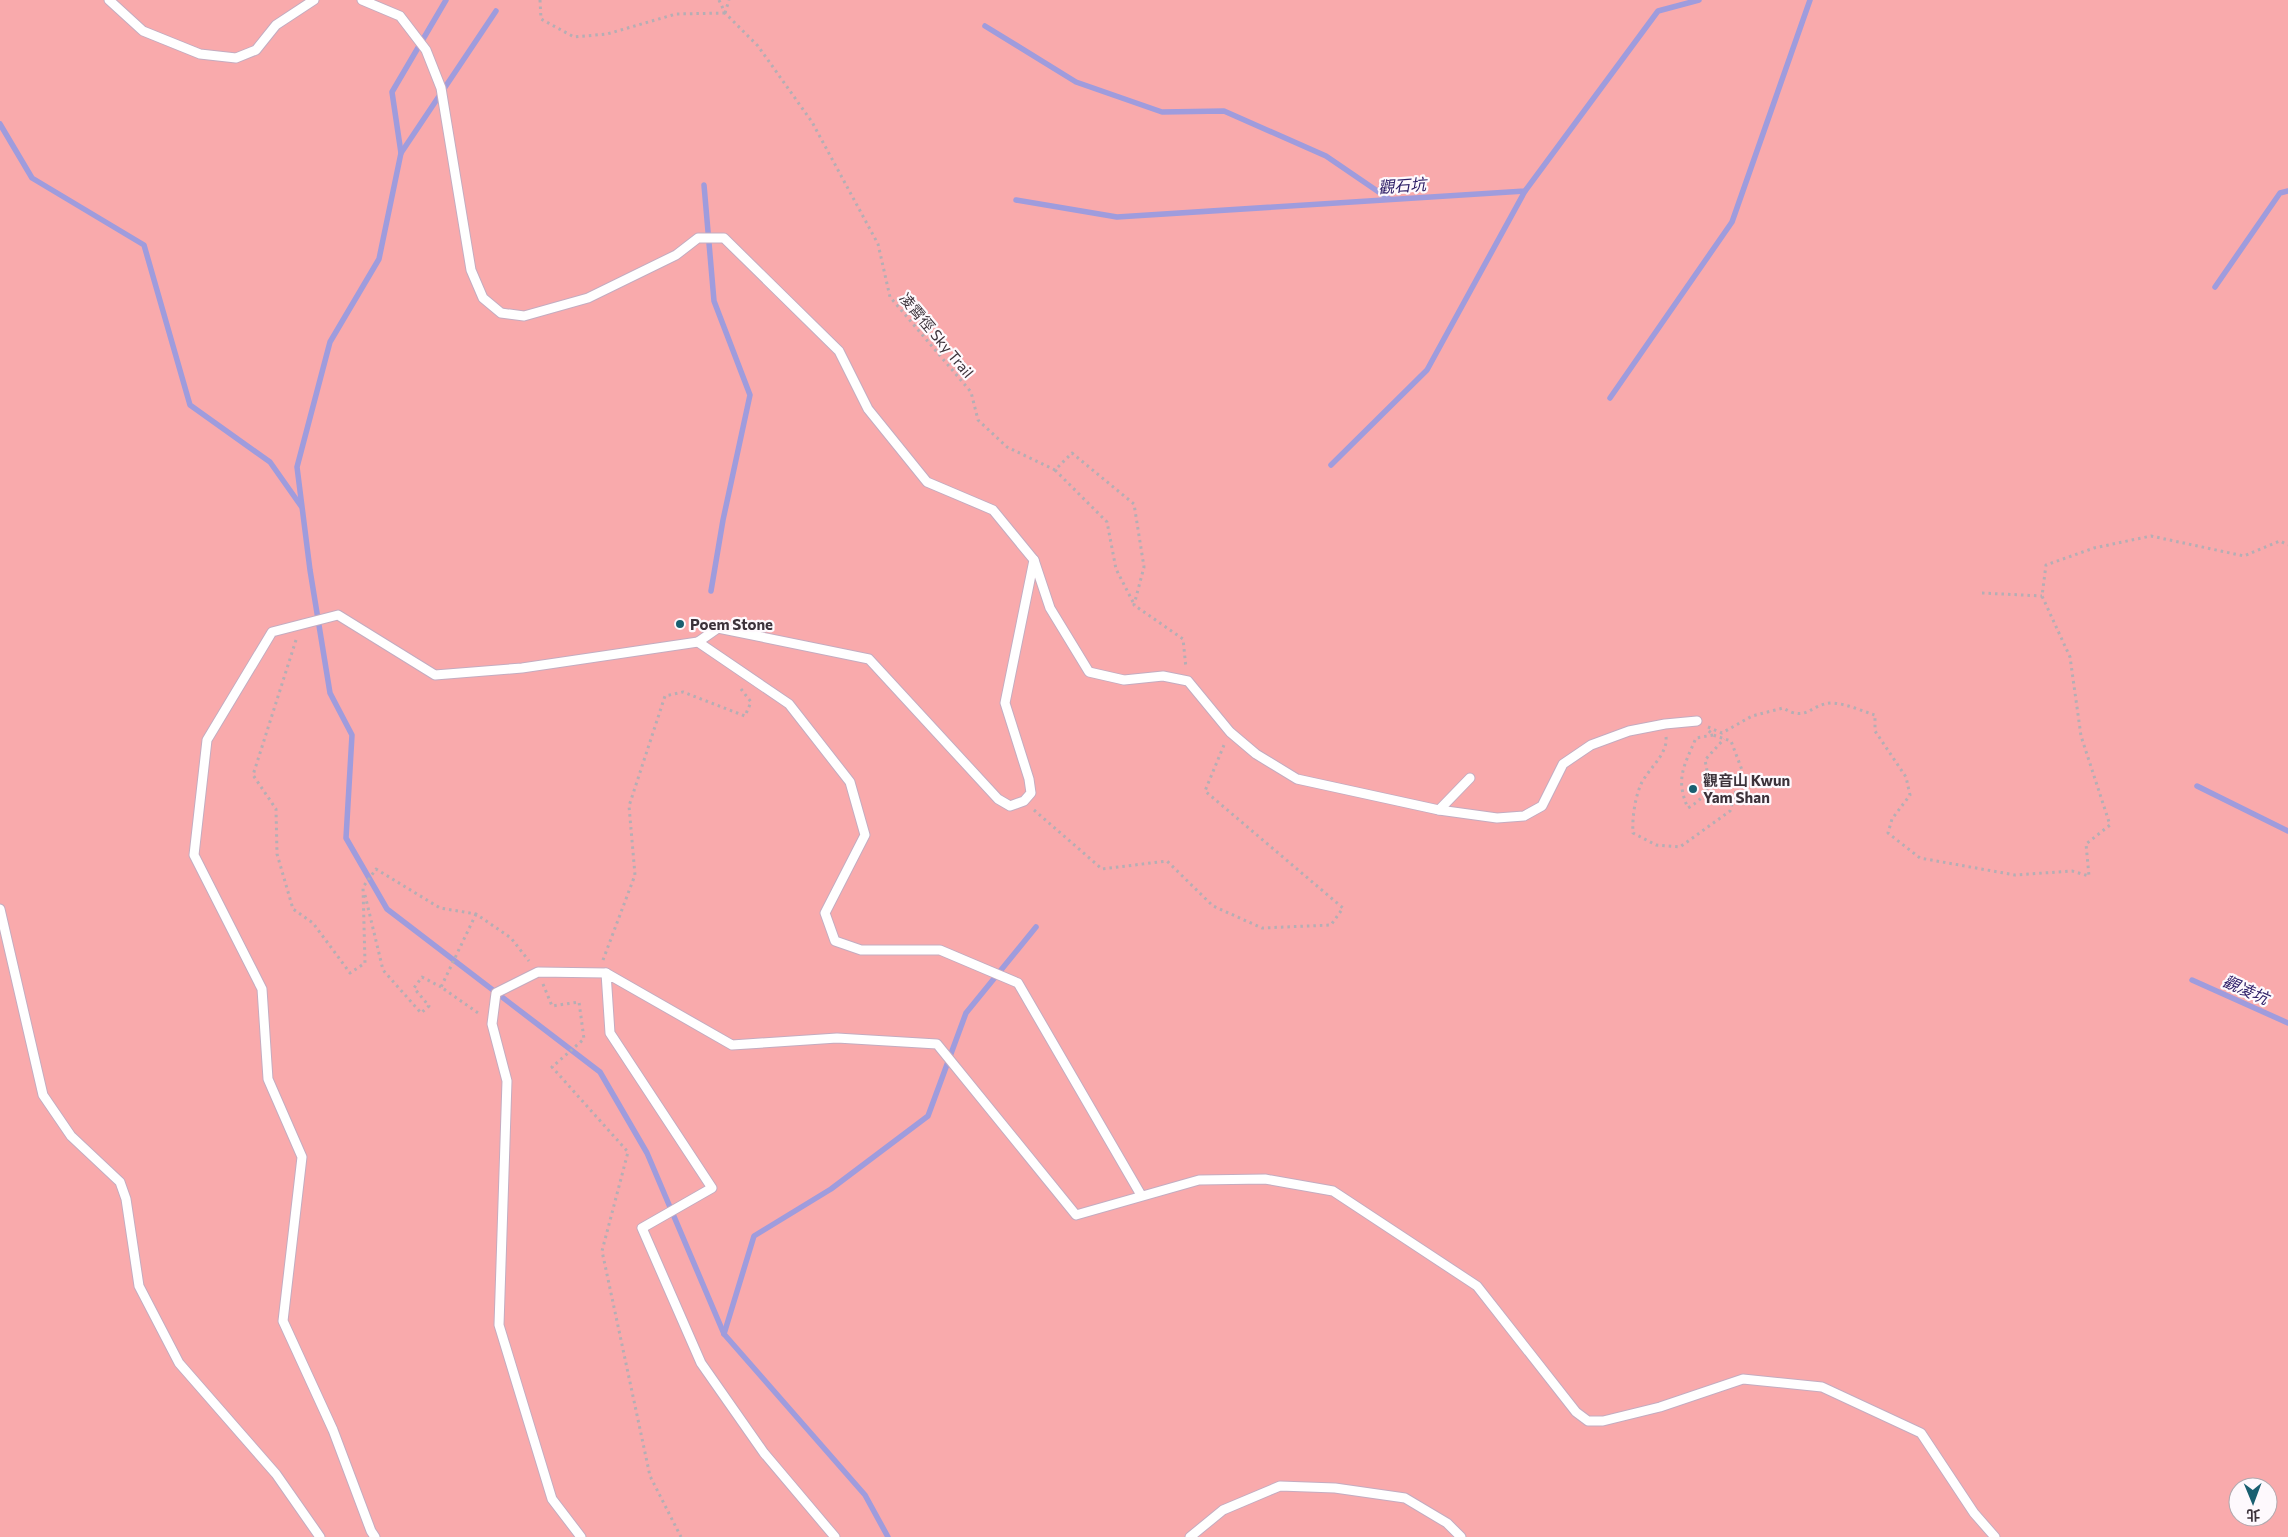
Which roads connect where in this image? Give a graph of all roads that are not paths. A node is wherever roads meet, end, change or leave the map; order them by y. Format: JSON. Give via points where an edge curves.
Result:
{"nodes":[{"id":1,"x":109,"y":0,"type":"edge"},
{"id":2,"x":314,"y":0,"type":"edge"},
{"id":3,"x":362,"y":0,"type":"edge"},
{"id":4,"x":1034,"y":560,"type":"junction"},
{"id":5,"x":698,"y":642,"type":"junction"},
{"id":6,"x":1697,"y":721,"type":"road end"},
{"id":7,"x":1470,"y":778,"type":"dead end"},
{"id":8,"x":1439,"y":810,"type":"junction"},
{"id":9,"x":0,"y":909,"type":"edge"},
{"id":10,"x":602,"y":973,"type":"junction"},
{"id":11,"x":1141,"y":1196,"type":"junction"},
{"id":12,"x":320,"y":1537,"type":"edge"},
{"id":13,"x":375,"y":1537,"type":"edge"},
{"id":14,"x":581,"y":1537,"type":"edge"},
{"id":15,"x":835,"y":1537,"type":"edge"},
{"id":16,"x":1190,"y":1537,"type":"edge"},
{"id":17,"x":1461,"y":1537,"type":"edge"},
{"id":18,"x":1995,"y":1537,"type":"edge"}],
"edges":[{"from":1,"to":2,"type":"lane","via":[[143,31],[200,54],[236,58],[256,50],[276,25]]},
{"from":3,"to":4,"type":"lane","via":[[400,16],[429,58],[441,88],[470,270],[483,298],[501,313],[524,316],[588,298],[676,255],[698,238],[724,238],[839,351],[868,409],[927,482],[993,510]]},
{"from":4,"to":5,"type":"lane","via":[[1006,703],[1031,793],[1024,801],[1010,806],[998,799],[870,659],[718,628]]},
{"from":4,"to":8,"type":"lane","via":[[1050,608],[1089,672],[1124,680],[1163,676],[1188,681],[1230,732],[1256,754],[1297,779]]},
{"from":5,"to":11,"type":"lane","via":[[790,704],[850,782],[865,835],[825,913],[835,941],[861,950],[940,950],[1018,983]]},
{"from":5,"to":13,"type":"lane","via":[[522,668],[435,674],[338,615],[272,632],[207,740],[194,855],[262,989],[268,1079],[302,1157],[283,1321],[333,1430]]},
{"from":6,"to":8,"type":"lane","via":[[1629,731],[1592,745],[1563,764],[1542,806],[1524,816],[1498,818]]},
{"from":7,"to":8,"type":"lane"},
{"from":9,"to":12,"type":"lane","via":[[43,1095],[71,1136],[120,1182],[126,1199],[139,1286],[179,1363],[276,1474]]},
{"from":10,"to":11,"type":"lane","via":[[732,1045],[837,1038],[937,1044],[1076,1215]]},
{"from":10,"to":14,"type":"lane","via":[[538,972],[496,993],[492,1024],[507,1081],[499,1325],[552,1499]]},
{"from":10,"to":15,"type":"lane","via":[[610,1033],[712,1188],[642,1228],[701,1363],[764,1453]]},
{"from":11,"to":18,"type":"lane","via":[[1199,1180],[1265,1179],[1333,1191],[1477,1286],[1576,1412],[1588,1421],[1603,1421],[1660,1407],[1743,1379],[1822,1387],[1921,1433],[1974,1513]]},
{"from":16,"to":17,"type":"lane","via":[[1223,1510],[1280,1486],[1335,1488],[1405,1498],[1447,1522]]}]}
